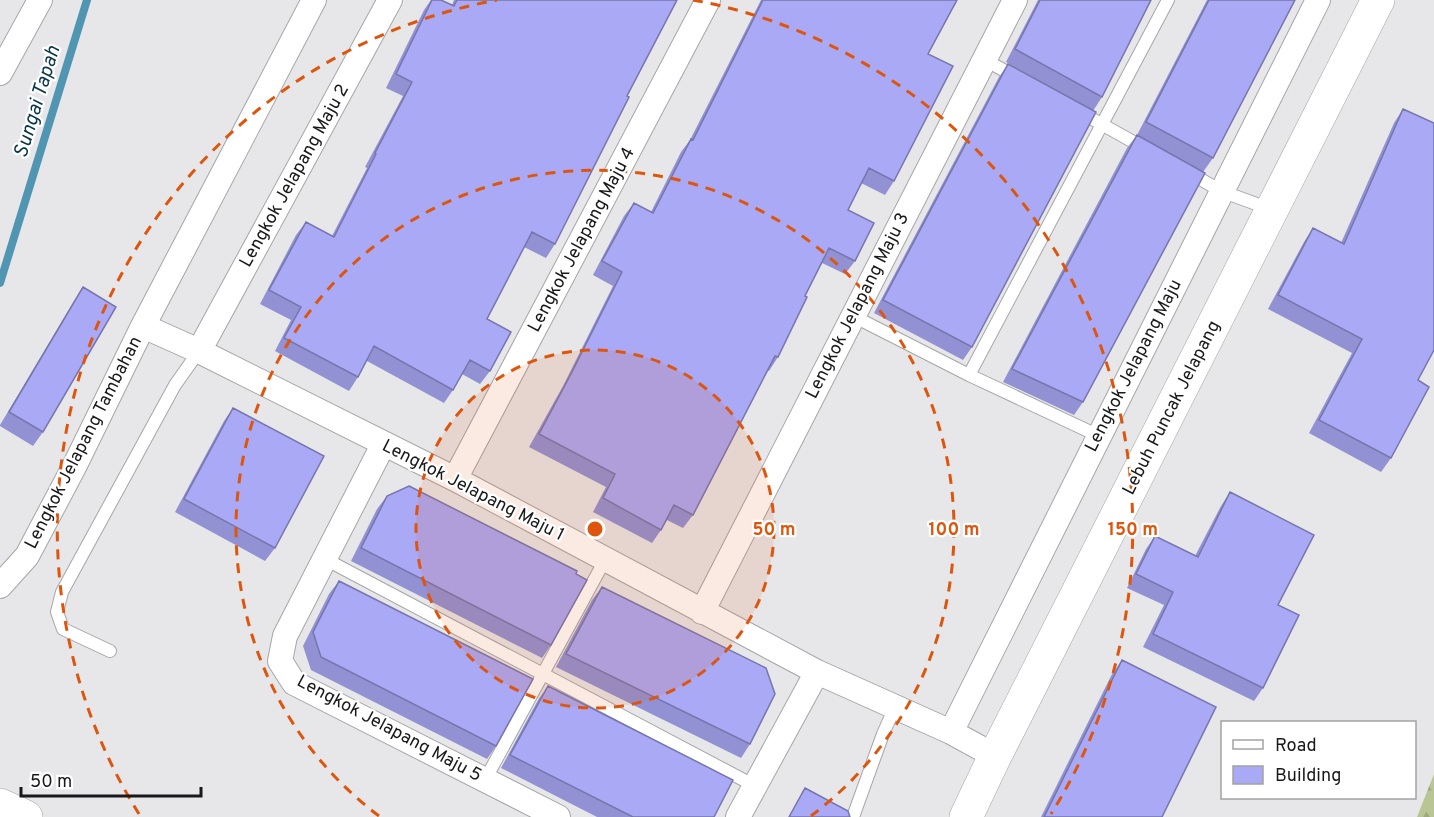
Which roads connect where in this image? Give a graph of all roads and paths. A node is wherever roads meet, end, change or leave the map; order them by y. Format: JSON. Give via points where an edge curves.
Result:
{"nodes":[{"id":1,"x":40,"y":0,"type":"edge"},
{"id":2,"x":314,"y":0,"type":"edge"},
{"id":3,"x":390,"y":0,"type":"edge"},
{"id":4,"x":708,"y":0,"type":"edge"},
{"id":5,"x":1016,"y":0,"type":"edge"},
{"id":6,"x":1168,"y":0,"type":"edge"},
{"id":7,"x":1318,"y":0,"type":"edge"},
{"id":8,"x":1378,"y":0,"type":"edge"},
{"id":9,"x":985,"y":60,"type":"junction"},
{"id":10,"x":0,"y":73,"type":"edge"},
{"id":11,"x":1033,"y":86,"type":"edge"},
{"id":12,"x":1062,"y":103,"type":"edge"},
{"id":13,"x":1101,"y":124,"type":"junction"},
{"id":14,"x":1161,"y":158,"type":"edge"},
{"id":15,"x":1181,"y":169,"type":"edge"},
{"id":16,"x":1221,"y":191,"type":"junction"},
{"id":17,"x":1272,"y":210,"type":"junction"},
{"id":18,"x":853,"y":316,"type":"junction"},
{"id":19,"x":143,"y":326,"type":"junction"},
{"id":20,"x":199,"y":351,"type":"junction"},
{"id":21,"x":969,"y":375,"type":"junction"},
{"id":22,"x":1099,"y":436,"type":"junction"},
{"id":23,"x":383,"y":444,"type":"junction"},
{"id":24,"x":455,"y":479,"type":"junction"},
{"id":25,"x":325,"y":559,"type":"junction"},
{"id":26,"x":605,"y":560,"type":"junction"},
{"id":27,"x":0,"y":586,"type":"edge"},
{"id":28,"x":702,"y":612,"type":"junction"},
{"id":29,"x":110,"y":651,"type":"dead end"},
{"id":30,"x":817,"y":672,"type":"junction"},
{"id":31,"x":543,"y":674,"type":"junction"},
{"id":32,"x":896,"y":707,"type":"junction"},
{"id":33,"x":951,"y":732,"type":"junction"},
{"id":34,"x":995,"y":756,"type":"junction"},
{"id":35,"x":485,"y":780,"type":"junction"},
{"id":36,"x":755,"y":786,"type":"junction"},
{"id":37,"x":0,"y":805,"type":"edge"},
{"id":38,"x":26,"y":817,"type":"edge"},
{"id":39,"x":558,"y":817,"type":"edge"},
{"id":40,"x":738,"y":817,"type":"edge"},
{"id":41,"x":854,"y":817,"type":"edge"},
{"id":42,"x":966,"y":817,"type":"edge"}],
"edges":[{"from":1,"to":10,"type":"street"},
{"from":2,"to":19,"type":"street","name":"Lengkok Jelapang Tambahan"},
{"from":3,"to":20,"type":"street","name":"Lengkok Jelapang Maju 2"},
{"from":4,"to":24,"type":"street","name":"Lengkok Jelapang Maju 4"},
{"from":5,"to":9,"type":"street","name":"Lengkok Jelapang Maju 3"},
{"from":6,"to":13,"type":"lane"},
{"from":7,"to":16,"type":"street","name":"Lengkok Jelapang Maju"},
{"from":8,"to":17,"type":"main road","name":"Lebuh Puncak Jelapang"},
{"from":9,"to":11,"type":"lane"},
{"from":9,"to":18,"type":"street","name":"Lengkok Jelapang Maju 3"},
{"from":12,"to":13,"type":"lane"},
{"from":13,"to":14,"type":"lane"},
{"from":13,"to":21,"type":"lane"},
{"from":15,"to":16,"type":"lane"},
{"from":16,"to":17,"type":"lane"},
{"from":16,"to":22,"type":"street","name":"Lengkok Jelapang Maju"},
{"from":17,"to":34,"type":"main road","name":"Lebuh Puncak Jelapang"},
{"from":18,"to":21,"type":"lane"},
{"from":18,"to":28,"type":"street","name":"Lengkok Jelapang Maju 3"},
{"from":19,"to":20,"type":"street","name":"Lengkok Jelapang Maju 1"},
{"from":19,"to":27,"type":"street","name":"Lengkok Jelapang Tambahan","via":[[27,556]]},
{"from":20,"to":23,"type":"street","name":"Lengkok Jelapang Maju 1"},
{"from":20,"to":29,"type":"lane","via":[[175,385],[62,592],[57,612],[63,629]]},
{"from":21,"to":22,"type":"lane"},
{"from":22,"to":33,"type":"street","name":"Lengkok Jelapang Maju"},
{"from":23,"to":24,"type":"street","name":"Lengkok Jelapang Maju 1"},
{"from":23,"to":25,"type":"street","name":"Lengkok Jelapang Maju 5"},
{"from":24,"to":26,"type":"street","name":"Lengkok Jelapang Maju 1"},
{"from":25,"to":31,"type":"lane"},
{"from":25,"to":35,"type":"street","name":"Lengkok Jelapang Maju 5","via":[[285,636],[280,661],[294,683]]},
{"from":26,"to":28,"type":"street","name":"Lengkok Jelapang Maju 1"},
{"from":26,"to":31,"type":"lane"},
{"from":28,"to":30,"type":"street","name":"Lengkok Jelapang Maju 1"},
{"from":30,"to":32,"type":"street","name":"Lengkok Jelapang Maju 1"},
{"from":30,"to":36,"type":"street"},
{"from":31,"to":35,"type":"lane"},
{"from":31,"to":36,"type":"lane"},
{"from":32,"to":33,"type":"street","name":"Lengkok Jelapang Maju 1"},
{"from":32,"to":41,"type":"lane"},
{"from":33,"to":34,"type":"street","name":"Lengkok Jelapang Maju 1"},
{"from":34,"to":42,"type":"main road","name":"Lebuh Puncak Jelapang"},
{"from":35,"to":39,"type":"street","name":"Lengkok Jelapang Maju 5"},
{"from":36,"to":40,"type":"street"},
{"from":37,"to":38,"type":"main road"}]}
